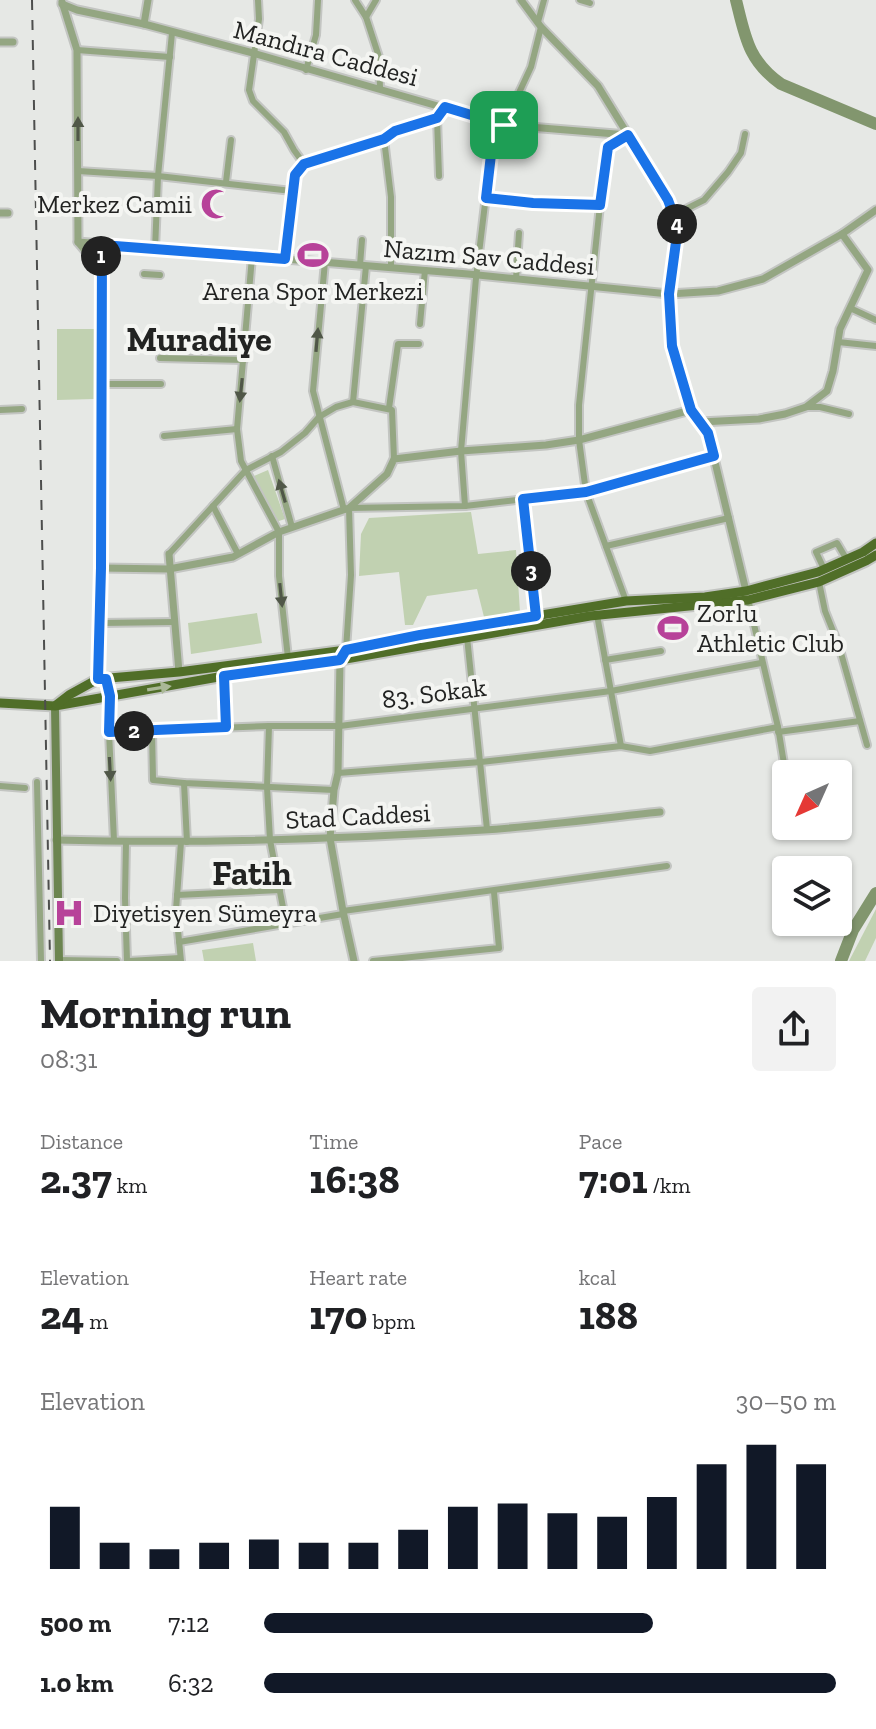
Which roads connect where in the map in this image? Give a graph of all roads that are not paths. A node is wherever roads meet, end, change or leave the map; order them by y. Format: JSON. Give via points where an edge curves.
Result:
{"nodes":[{"id":1,"x":148,"y":0,"type":"edge"},
{"id":2,"x":258,"y":0,"type":"edge"},
{"id":3,"x":318,"y":0,"type":"edge"},
{"id":4,"x":355,"y":0,"type":"edge"},
{"id":5,"x":376,"y":0,"type":"edge"},
{"id":6,"x":521,"y":0,"type":"edge"},
{"id":7,"x":544,"y":0,"type":"edge"},
{"id":8,"x":580,"y":0,"type":"edge"},
{"id":9,"x":62,"y":2,"type":"edge"},
{"id":10,"x":590,"y":3,"type":"dead end"},
{"id":11,"x":366,"y":17,"type":"junction"},
{"id":12,"x":144,"y":24,"type":"junction"},
{"id":13,"x":540,"y":24,"type":"junction"},
{"id":14,"x":172,"y":33,"type":"junction"},
{"id":15,"x":0,"y":42,"type":"edge"},
{"id":16,"x":13,"y":42,"type":"dead end"},
{"id":17,"x":77,"y":50,"type":"junction"},
{"id":18,"x":253,"y":53,"type":"junction"},
{"id":19,"x":170,"y":57,"type":"junction"},
{"id":20,"x":306,"y":70,"type":"junction"},
{"id":21,"x":380,"y":89,"type":"junction"},
{"id":22,"x":445,"y":107,"type":"junction"},
{"id":23,"x":437,"y":118,"type":"junction"},
{"id":24,"x":504,"y":125,"type":"junction"},
{"id":25,"x":745,"y":134,"type":"dead end"},
{"id":26,"x":628,"y":135,"type":"junction"},
{"id":27,"x":384,"y":139,"type":"junction"},
{"id":28,"x":231,"y":140,"type":"dead end"},
{"id":29,"x":304,"y":164,"type":"junction"},
{"id":30,"x":78,"y":171,"type":"junction"},
{"id":31,"x":158,"y":176,"type":"junction"},
{"id":32,"x":439,"y":176,"type":"dead end"},
{"id":33,"x":226,"y":182,"type":"junction"},
{"id":34,"x":292,"y":191,"type":"junction"},
{"id":35,"x":486,"y":198,"type":"junction"},
{"id":36,"x":600,"y":205,"type":"junction"},
{"id":37,"x":876,"y":211,"type":"edge"},
{"id":38,"x":674,"y":215,"type":"junction"},
{"id":39,"x":519,"y":233,"type":"dead end"},
{"id":40,"x":842,"y":234,"type":"junction"},
{"id":41,"x":77,"y":239,"type":"junction"},
{"id":42,"x":362,"y":240,"type":"dead end"},
{"id":43,"x":102,"y":245,"type":"junction"},
{"id":44,"x":155,"y":250,"type":"junction"},
{"id":45,"x":252,"y":257,"type":"junction"},
{"id":46,"x":285,"y":259,"type":"junction"},
{"id":47,"x":325,"y":262,"type":"junction"},
{"id":48,"x":101,"y":263,"type":"junction"},
{"id":49,"x":363,"y":265,"type":"junction"},
{"id":50,"x":391,"y":268,"type":"junction"},
{"id":51,"x":872,"y":268,"type":"edge"},
{"id":52,"x":425,"y":270,"type":"junction"},
{"id":53,"x":144,"y":274,"type":"dead end"},
{"id":54,"x":160,"y":275,"type":"dead end"},
{"id":55,"x":476,"y":275,"type":"junction"},
{"id":56,"x":516,"y":279,"type":"junction"},
{"id":57,"x":591,"y":287,"type":"junction"},
{"id":58,"x":669,"y":294,"type":"junction"},
{"id":59,"x":850,"y":308,"type":"junction"},
{"id":60,"x":876,"y":320,"type":"edge"},
{"id":61,"x":420,"y":324,"type":"dead end"},
{"id":62,"x":838,"y":342,"type":"junction"},
{"id":63,"x":419,"y":344,"type":"dead end"},
{"id":64,"x":876,"y":346,"type":"edge"},
{"id":65,"x":160,"y":358,"type":"dead end"},
{"id":66,"x":244,"y":360,"type":"junction"},
{"id":67,"x":107,"y":384,"type":"dead end"},
{"id":68,"x":161,"y":384,"type":"dead end"},
{"id":69,"x":353,"y":402,"type":"junction"},
{"id":70,"x":806,"y":407,"type":"junction"},
{"id":71,"x":22,"y":409,"type":"dead end"},
{"id":72,"x":390,"y":409,"type":"junction"},
{"id":73,"x":0,"y":410,"type":"edge"},
{"id":74,"x":691,"y":410,"type":"junction"},
{"id":75,"x":849,"y":414,"type":"dead end"},
{"id":76,"x":319,"y":417,"type":"junction"},
{"id":77,"x":701,"y":422,"type":"junction"},
{"id":78,"x":237,"y":429,"type":"junction"},
{"id":79,"x":164,"y":436,"type":"dead end"},
{"id":80,"x":579,"y":440,"type":"junction"},
{"id":81,"x":461,"y":451,"type":"junction"},
{"id":82,"x":272,"y":456,"type":"junction"},
{"id":83,"x":714,"y":456,"type":"junction"},
{"id":84,"x":394,"y":459,"type":"junction"},
{"id":85,"x":246,"y":470,"type":"junction"},
{"id":86,"x":586,"y":492,"type":"junction"},
{"id":87,"x":523,"y":499,"type":"junction"},
{"id":88,"x":213,"y":506,"type":"junction"},
{"id":89,"x":465,"y":506,"type":"junction"},
{"id":90,"x":347,"y":509,"type":"junction"},
{"id":91,"x":729,"y":518,"type":"junction"},
{"id":92,"x":292,"y":527,"type":"junction"},
{"id":93,"x":279,"y":532,"type":"junction"},
{"id":94,"x":876,"y":543,"type":"edge"},
{"id":95,"x":606,"y":546,"type":"junction"},
{"id":96,"x":169,"y":554,"type":"joint"},
{"id":97,"x":238,"y":554,"type":"junction"},
{"id":98,"x":876,"y":555,"type":"edge"},
{"id":99,"x":847,"y":560,"type":"junction"},
{"id":100,"x":101,"y":568,"type":"junction"},
{"id":101,"x":169,"y":569,"type":"junction"},
{"id":102,"x":824,"y":569,"type":"junction"},
{"id":103,"x":819,"y":582,"type":"junction"},
{"id":104,"x":747,"y":596,"type":"junction"},
{"id":105,"x":626,"y":601,"type":"junction"},
{"id":106,"x":597,"y":615,"type":"junction"},
{"id":107,"x":536,"y":616,"type":"junction"},
{"id":108,"x":174,"y":622,"type":"junction"},
{"id":109,"x":101,"y":623,"type":"junction"},
{"id":110,"x":482,"y":630,"type":"junction"},
{"id":111,"x":467,"y":637,"type":"junction"},
{"id":112,"x":420,"y":640,"type":"junction"},
{"id":113,"x":661,"y":651,"type":"dead end"},
{"id":114,"x":343,"y":655,"type":"junction"},
{"id":115,"x":288,"y":658,"type":"junction"},
{"id":116,"x":605,"y":660,"type":"junction"},
{"id":117,"x":761,"y":663,"type":"junction"},
{"id":118,"x":179,"y":672,"type":"junction"},
{"id":119,"x":224,"y":676,"type":"junction"},
{"id":120,"x":102,"y":679,"type":"junction"},
{"id":121,"x":88,"y":683,"type":"junction"},
{"id":122,"x":611,"y":691,"type":"junction"},
{"id":123,"x":110,"y":696,"type":"junction"},
{"id":124,"x":90,"y":699,"type":"junction"},
{"id":125,"x":0,"y":703,"type":"edge"},
{"id":126,"x":55,"y":706,"type":"junction"},
{"id":127,"x":476,"y":708,"type":"junction"},
{"id":128,"x":860,"y":721,"type":"junction"},
{"id":129,"x":269,"y":726,"type":"junction"},
{"id":130,"x":340,"y":726,"type":"junction"},
{"id":131,"x":226,"y":727,"type":"junction"},
{"id":132,"x":152,"y":730,"type":"junction"},
{"id":133,"x":778,"y":730,"type":"junction"},
{"id":134,"x":109,"y":732,"type":"junction"},
{"id":135,"x":867,"y":745,"type":"dead end"},
{"id":136,"x":621,"y":746,"type":"junction"},
{"id":137,"x":783,"y":760,"type":"edge"},
{"id":138,"x":481,"y":762,"type":"junction"},
{"id":139,"x":338,"y":773,"type":"junction"},
{"id":140,"x":37,"y":782,"type":"dead end"},
{"id":141,"x":184,"y":783,"type":"junction"},
{"id":142,"x":0,"y":786,"type":"edge"},
{"id":143,"x":267,"y":787,"type":"junction"},
{"id":144,"x":25,"y":788,"type":"dead end"},
{"id":145,"x":334,"y":790,"type":"junction"},
{"id":146,"x":660,"y":812,"type":"dead end"},
{"id":147,"x":487,"y":829,"type":"junction"},
{"id":148,"x":330,"y":838,"type":"junction"},
{"id":149,"x":56,"y":840,"type":"junction"},
{"id":150,"x":270,"y":840,"type":"junction"},
{"id":151,"x":114,"y":841,"type":"junction"},
{"id":152,"x":126,"y":842,"type":"junction"},
{"id":153,"x":184,"y":842,"type":"junction"},
{"id":154,"x":667,"y":866,"type":"dead end"},
{"id":155,"x":280,"y":890,"type":"junction"},
{"id":156,"x":494,"y":892,"type":"junction"},
{"id":157,"x":177,"y":895,"type":"junction"},
{"id":158,"x":343,"y":912,"type":"junction"},
{"id":159,"x":286,"y":923,"type":"junction"},
{"id":160,"x":179,"y":942,"type":"junction"},
{"id":161,"x":181,"y":959,"type":"edge"},
{"id":162,"x":41,"y":961,"type":"edge"},
{"id":163,"x":59,"y":961,"type":"edge"},
{"id":164,"x":117,"y":961,"type":"edge"},
{"id":165,"x":128,"y":961,"type":"edge"},
{"id":166,"x":354,"y":961,"type":"edge"},
{"id":167,"x":373,"y":961,"type":"edge"}],
"edges":[{"from":1,"to":12,"type":"street"},
{"from":2,"to":18,"type":"street"},
{"from":3,"to":20,"type":"street"},
{"from":4,"to":11,"type":"street"},
{"from":5,"to":11,"type":"street"},
{"from":6,"to":13,"type":"street"},
{"from":7,"to":13,"type":"street"},
{"from":8,"to":10,"type":"street"},
{"from":9,"to":12,"type":"street","name":"Mandıra Caddesi"},
{"from":9,"to":17,"type":"street"},
{"from":11,"to":21,"type":"street","via":[[379,57]]},
{"from":12,"to":14,"type":"street","name":"Mandıra Caddesi"},
{"from":13,"to":24,"type":"street","via":[[531,67]]},
{"from":13,"to":26,"type":"street","via":[[598,86]]},
{"from":14,"to":18,"type":"street","name":"Mandıra Caddesi"},
{"from":14,"to":19,"type":"street"},
{"from":15,"to":16,"type":"street"},
{"from":17,"to":19,"type":"street"},
{"from":30,"to":17,"type":"street","one_way":true},
{"from":18,"to":20,"type":"street","name":"Mandıra Caddesi"},
{"from":18,"to":29,"type":"street","via":[[253,101],[284,132]]},
{"from":19,"to":31,"type":"street"},
{"from":20,"to":21,"type":"street","name":"Mandıra Caddesi"},
{"from":21,"to":22,"type":"street","name":"Mandıra Caddesi"},
{"from":22,"to":23,"type":"street"},
{"from":22,"to":24,"type":"street","name":"Mandıra Caddesi"},
{"from":23,"to":27,"type":"street"},
{"from":23,"to":32,"type":"street"},
{"from":24,"to":26,"type":"street","name":"Mandıra Caddesi"},
{"from":24,"to":35,"type":"street","via":[[492,146]]},
{"from":25,"to":38,"type":"street","via":[[741,153],[704,200]]},
{"from":26,"to":36,"type":"street","via":[[608,147]]},
{"from":26,"to":38,"type":"street"},
{"from":27,"to":29,"type":"street"},
{"from":27,"to":50,"type":"street"},
{"from":28,"to":33,"type":"street"},
{"from":29,"to":34,"type":"street"},
{"from":30,"to":31,"type":"street"},
{"from":30,"to":41,"type":"street"},
{"from":31,"to":33,"type":"street"},
{"from":31,"to":44,"type":"street"},
{"from":33,"to":34,"type":"street"},
{"from":34,"to":46,"type":"street"},
{"from":35,"to":36,"type":"street"},
{"from":35,"to":55,"type":"street"},
{"from":36,"to":57,"type":"street"},
{"from":37,"to":40,"type":"street","name":"Nazım Sav Caddesi"},
{"from":38,"to":58,"type":"street","via":[[678,227]]},
{"from":39,"to":56,"type":"street"},
{"from":40,"to":51,"type":"street"},
{"from":40,"to":58,"type":"street","name":"Nazım Sav Caddesi","via":[[763,279],[718,291]]},
{"from":41,"to":43,"type":"street","name":"Nazım Sav Caddesi"},
{"from":41,"to":48,"type":"street"},
{"from":42,"to":49,"type":"street"},
{"from":43,"to":44,"type":"street","name":"Nazım Sav Caddesi"},
{"from":43,"to":48,"type":"street"},
{"from":44,"to":45,"type":"street","name":"Nazım Sav Caddesi"},
{"from":45,"to":46,"type":"street","name":"Nazım Sav Caddesi"},
{"from":45,"to":66,"type":"street"},
{"from":46,"to":47,"type":"street","name":"Nazım Sav Caddesi"},
{"from":47,"to":49,"type":"street","name":"Nazım Sav Caddesi"},
{"from":76,"to":47,"type":"street","one_way":true,"via":[[313,391]]},
{"from":48,"to":100,"type":"street"},
{"from":49,"to":50,"type":"street","name":"Nazım Sav Caddesi"},
{"from":49,"to":69,"type":"street"},
{"from":50,"to":52,"type":"street","name":"Nazım Sav Caddesi"},
{"from":51,"to":59,"type":"street"},
{"from":52,"to":55,"type":"street","name":"Nazım Sav Caddesi"},
{"from":52,"to":61,"type":"street"},
{"from":53,"to":54,"type":"street"},
{"from":55,"to":56,"type":"street","name":"Nazım Sav Caddesi"},
{"from":55,"to":81,"type":"street"},
{"from":56,"to":57,"type":"street","name":"Nazım Sav Caddesi"},
{"from":57,"to":58,"type":"street","name":"Nazım Sav Caddesi"},
{"from":57,"to":80,"type":"street"},
{"from":58,"to":74,"type":"street","via":[[672,346]]},
{"from":59,"to":60,"type":"street"},
{"from":59,"to":62,"type":"street"},
{"from":62,"to":64,"type":"street"},
{"from":62,"to":70,"type":"street","via":[[827,391]]},
{"from":63,"to":72,"type":"street","via":[[398,344]]},
{"from":65,"to":66,"type":"street"},
{"from":66,"to":78,"type":"street","one_way":true},
{"from":67,"to":68,"type":"street"},
{"from":69,"to":72,"type":"street"},
{"from":69,"to":76,"type":"street"},
{"from":70,"to":75,"type":"street"},
{"from":70,"to":77,"type":"street","via":[[759,419]]},
{"from":71,"to":73,"type":"street"},
{"from":72,"to":84,"type":"street"},
{"from":74,"to":77,"type":"street"},
{"from":74,"to":80,"type":"street"},
{"from":76,"to":82,"type":"street"},
{"from":76,"to":90,"type":"street"},
{"from":77,"to":83,"type":"street"},
{"from":78,"to":79,"type":"street"},
{"from":78,"to":85,"type":"street"},
{"from":80,"to":81,"type":"street"},
{"from":80,"to":86,"type":"street"},
{"from":81,"to":84,"type":"street"},
{"from":81,"to":89,"type":"street"},
{"from":82,"to":85,"type":"street"},
{"from":92,"to":82,"type":"street","one_way":true},
{"from":83,"to":86,"type":"street"},
{"from":83,"to":91,"type":"street"},
{"from":84,"to":90,"type":"street","via":[[387,474]]},
{"from":85,"to":88,"type":"street"},
{"from":85,"to":93,"type":"street"},
{"from":86,"to":87,"type":"street"},
{"from":86,"to":95,"type":"street"},
{"from":87,"to":89,"type":"street"},
{"from":87,"to":107,"type":"street"},
{"from":88,"to":96,"type":"street"},
{"from":88,"to":97,"type":"street"},
{"from":89,"to":90,"type":"street"},
{"from":90,"to":92,"type":"street"},
{"from":90,"to":114,"type":"street","via":[[351,575]]},
{"from":91,"to":95,"type":"street"},
{"from":91,"to":104,"type":"street"},
{"from":92,"to":93,"type":"street"},
{"from":93,"to":97,"type":"street"},
{"from":93,"to":115,"type":"street","one_way":true},
{"from":94,"to":99,"type":"main road"},
{"from":95,"to":105,"type":"street"},
{"from":96,"to":101,"type":"street"},
{"from":97,"to":101,"type":"street"},
{"from":98,"to":103,"type":"main road"},
{"from":99,"to":102,"type":"main road"},
{"from":99,"to":102,"type":"street","via":[[837,543],[816,552]]},
{"from":100,"to":101,"type":"street"},
{"from":100,"to":109,"type":"street"},
{"from":101,"to":108,"type":"street"},
{"from":102,"to":104,"type":"main road"},
{"from":103,"to":104,"type":"main road"},
{"from":103,"to":128,"type":"street"},
{"from":104,"to":105,"type":"main road"},
{"from":104,"to":106,"type":"main road"},
{"from":104,"to":117,"type":"street"},
{"from":105,"to":107,"type":"main road"},
{"from":106,"to":110,"type":"main road"},
{"from":106,"to":116,"type":"street"},
{"from":107,"to":110,"type":"main road"},
{"from":108,"to":109,"type":"street"},
{"from":108,"to":118,"type":"street"},
{"from":109,"to":120,"type":"street"},
{"from":110,"to":111,"type":"main road"},
{"from":110,"to":112,"type":"main road"},
{"from":111,"to":112,"type":"main road"},
{"from":111,"to":127,"type":"street"},
{"from":112,"to":114,"type":"main road"},
{"from":113,"to":116,"type":"street"},
{"from":114,"to":115,"type":"main road"},
{"from":114,"to":119,"type":"main road"},
{"from":114,"to":130,"type":"street"},
{"from":115,"to":118,"type":"main road"},
{"from":116,"to":122,"type":"street"},
{"from":117,"to":122,"type":"street","name":"83. Sokak"},
{"from":117,"to":133,"type":"street"},
{"from":118,"to":120,"type":"main road"},
{"from":123,"to":119,"type":"main road","one_way":true},
{"from":119,"to":131,"type":"street"},
{"from":120,"to":121,"type":"main road"},
{"from":120,"to":123,"type":"main road"},
{"from":121,"to":124,"type":"main road"},
{"from":121,"to":126,"type":"main road"},
{"from":122,"to":127,"type":"street","name":"83. Sokak"},
{"from":122,"to":136,"type":"street"},
{"from":123,"to":124,"type":"main road"},
{"from":123,"to":134,"type":"street"},
{"from":124,"to":126,"type":"main road"},
{"from":125,"to":126,"type":"main road"},
{"from":126,"to":149,"type":"main road"},
{"from":127,"to":130,"type":"street","name":"83. Sokak"},
{"from":127,"to":138,"type":"street"},
{"from":128,"to":133,"type":"street"},
{"from":128,"to":135,"type":"street"},
{"from":129,"to":130,"type":"street","name":"83. Sokak"},
{"from":129,"to":131,"type":"street","name":"83. Sokak"},
{"from":129,"to":143,"type":"street"},
{"from":130,"to":139,"type":"street"},
{"from":131,"to":132,"type":"street","name":"83. Sokak"},
{"from":132,"to":134,"type":"street","name":"83. Sokak"},
{"from":132,"to":141,"type":"street","via":[[153,780]]},
{"from":133,"to":136,"type":"street","via":[[650,751]]},
{"from":133,"to":137,"type":"street"},
{"from":134,"to":151,"type":"street","one_way":true},
{"from":136,"to":138,"type":"street"},
{"from":138,"to":139,"type":"street"},
{"from":138,"to":147,"type":"street"},
{"from":139,"to":145,"type":"street"},
{"from":140,"to":162,"type":"street"},
{"from":141,"to":143,"type":"street"},
{"from":141,"to":153,"type":"street"},
{"from":142,"to":144,"type":"street"},
{"from":143,"to":145,"type":"street"},
{"from":143,"to":150,"type":"street"},
{"from":145,"to":148,"type":"street"},
{"from":146,"to":147,"type":"street","name":"Stad Caddesi"},
{"from":147,"to":148,"type":"street","name":"Stad Caddesi"},
{"from":148,"to":150,"type":"street","name":"Stad Caddesi"},
{"from":148,"to":158,"type":"street"},
{"from":149,"to":151,"type":"street","name":"Stad Caddesi"},
{"from":149,"to":163,"type":"main road"},
{"from":150,"to":153,"type":"street","name":"Stad Caddesi"},
{"from":150,"to":155,"type":"street"},
{"from":151,"to":152,"type":"street","name":"Stad Caddesi"},
{"from":152,"to":153,"type":"street","name":"Stad Caddesi"},
{"from":152,"to":165,"type":"street"},
{"from":153,"to":157,"type":"street"},
{"from":154,"to":156,"type":"street"},
{"from":155,"to":157,"type":"street"},
{"from":155,"to":159,"type":"street"},
{"from":156,"to":158,"type":"street"},
{"from":156,"to":167,"type":"street","via":[[499,948]]},
{"from":157,"to":160,"type":"street"},
{"from":158,"to":159,"type":"street"},
{"from":158,"to":166,"type":"street"},
{"from":159,"to":160,"type":"street"},
{"from":160,"to":161,"type":"street"},
{"from":161,"to":165,"type":"street"},
{"from":163,"to":164,"type":"street"}]}
